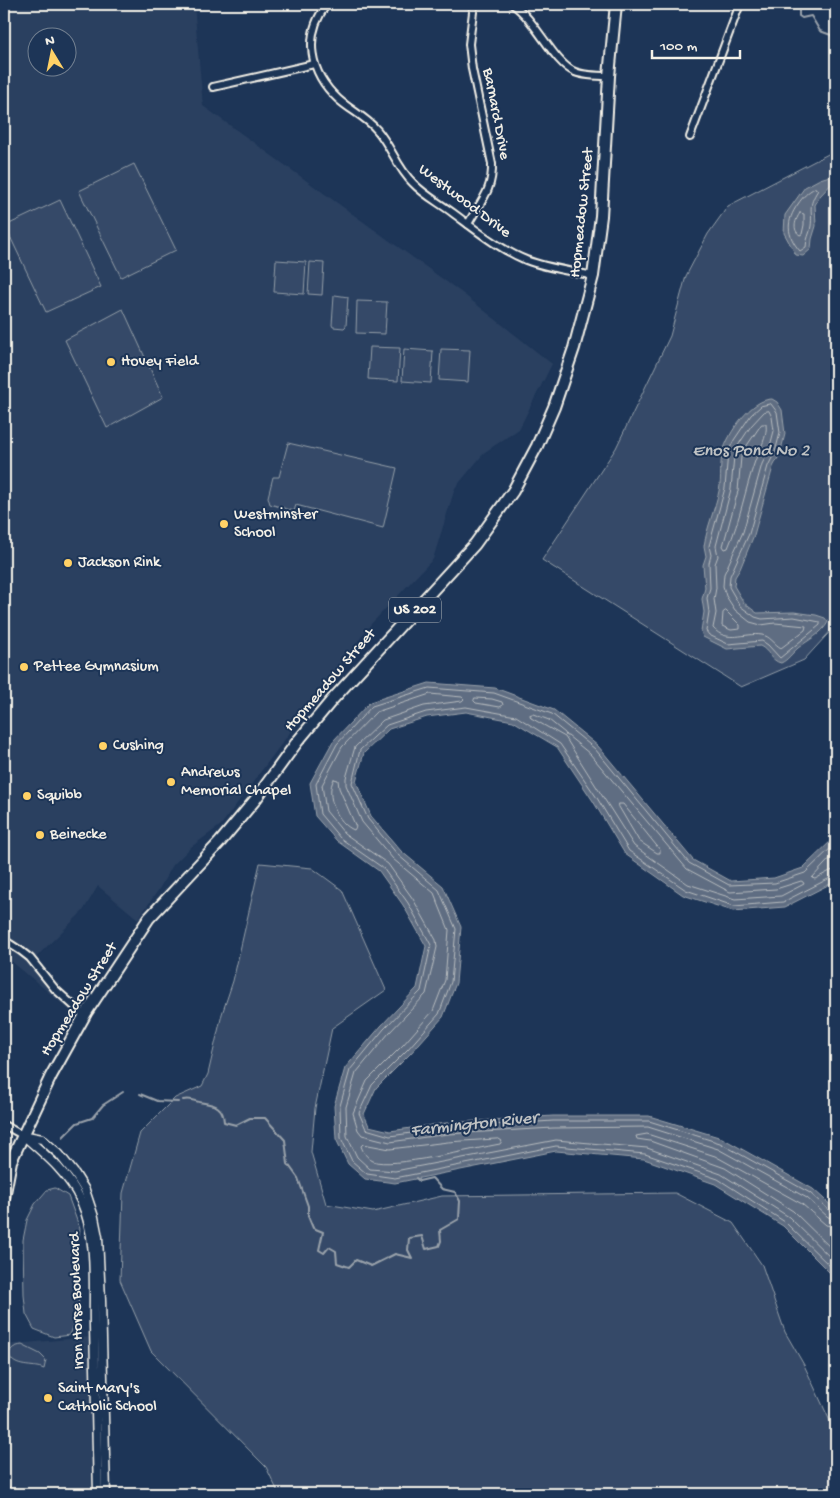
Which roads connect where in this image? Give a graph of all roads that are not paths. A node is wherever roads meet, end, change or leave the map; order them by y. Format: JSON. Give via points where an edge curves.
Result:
{"nodes":[{"id":1,"x":327,"y":4,"type":"edge"},
{"id":2,"x":474,"y":4,"type":"edge"},
{"id":3,"x":512,"y":4,"type":"edge"},
{"id":4,"x":616,"y":4,"type":"edge"},
{"id":5,"x":740,"y":4,"type":"edge"},
{"id":6,"x":314,"y":64,"type":"junction"},
{"id":7,"x":609,"y":76,"type":"junction"},
{"id":8,"x":213,"y":87,"type":"dead end"},
{"id":9,"x":690,"y":137,"type":"dead end"},
{"id":10,"x":468,"y":224,"type":"junction"},
{"id":11,"x":593,"y":276,"type":"junction"},
{"id":12,"x":4,"y":940,"type":"edge"},
{"id":13,"x":85,"y":1016,"type":"junction"},
{"id":14,"x":4,"y":1125,"type":"edge"},
{"id":15,"x":22,"y":1135,"type":"junction"},
{"id":16,"x":4,"y":1198,"type":"edge"},
{"id":17,"x":98,"y":1494,"type":"edge"},
{"id":18,"x":106,"y":1494,"type":"edge"}],
"edges":[{"from":1,"to":6,"type":"street","name":"Westwood Drive","via":[[314,28]]},
{"from":2,"to":10,"type":"street","name":"Barnard Drive","via":[[469,44],[492,175],[485,198]]},
{"from":3,"to":7,"type":"street","via":[[525,14],[568,69],[587,75]]},
{"from":4,"to":7,"type":"highway","name":"Hopmeadow Street","number":"US 202"},
{"from":5,"to":9,"type":"street"},
{"from":6,"to":8,"type":"street"},
{"from":6,"to":10,"type":"street","name":"Westwood Drive","via":[[333,94],[377,130],[414,184]]},
{"from":7,"to":11,"type":"highway","name":"Hopmeadow Street","number":"US 202","via":[[602,216]]},
{"from":10,"to":11,"type":"street","name":"Westwood Drive","via":[[502,248],[528,261]]},
{"from":11,"to":13,"type":"highway","name":"Hopmeadow Street","number":"US 202","via":[[554,407],[513,491],[475,544],[332,700],[220,842],[149,918]]},
{"from":12,"to":13,"type":"street","via":[[30,958],[55,989]]},
{"from":13,"to":15,"type":"highway","name":"Hopmeadow Street","number":"US 202"},
{"from":14,"to":15,"type":"street"},
{"from":15,"to":16,"type":"highway","name":"Hopmeadow Street","number":"US 202","via":[[11,1161]]},
{"from":15,"to":17,"type":"street","name":"Iron Horse Boulevard","via":[[63,1173],[74,1188],[88,1219],[93,1259]]},
{"from":15,"to":18,"type":"street","name":"Iron Horse Boulevard","via":[[42,1139],[59,1154],[84,1190],[94,1217],[101,1300]]}]}
